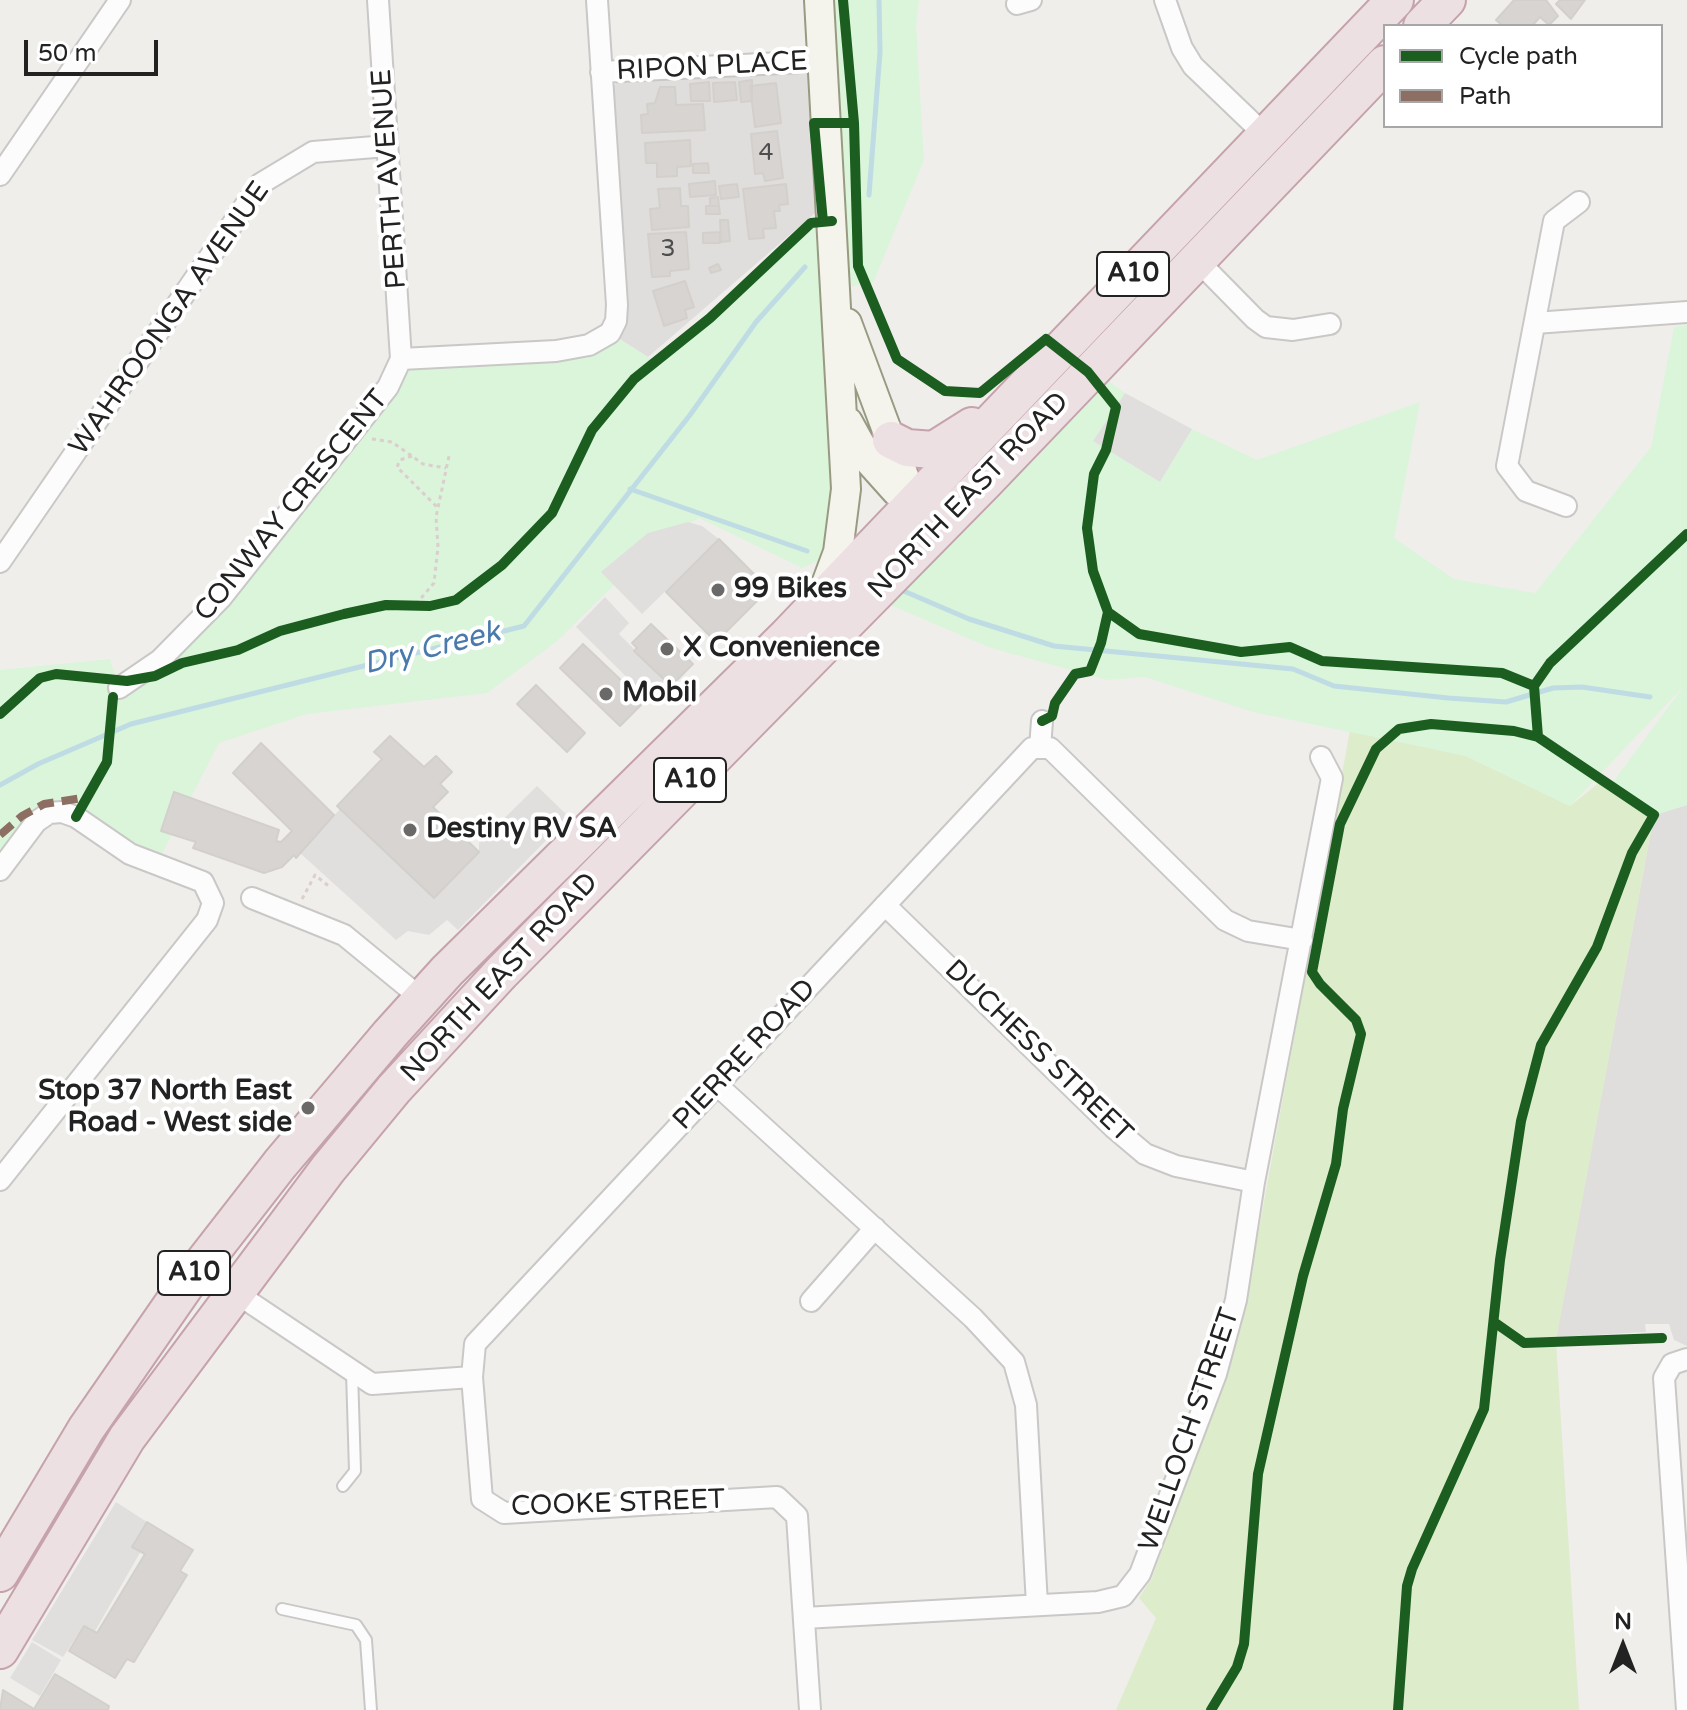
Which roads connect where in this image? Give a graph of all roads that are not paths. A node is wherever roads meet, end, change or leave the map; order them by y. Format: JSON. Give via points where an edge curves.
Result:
{"nodes":[{"id":1,"x":378,"y":0,"type":"edge"},
{"id":2,"x":597,"y":0,"type":"edge"},
{"id":3,"x":819,"y":0,"type":"edge"},
{"id":4,"x":1165,"y":0,"type":"edge"},
{"id":5,"x":1395,"y":0,"type":"edge"},
{"id":6,"x":1447,"y":0,"type":"edge"},
{"id":7,"x":117,"y":1,"type":"edge"},
{"id":8,"x":1424,"y":24,"type":"edge"},
{"id":9,"x":822,"y":61,"type":"junction"},
{"id":10,"x":1383,"y":66,"type":"edge"},
{"id":11,"x":601,"y":72,"type":"junction"},
{"id":12,"x":1316,"y":134,"type":"junction"},
{"id":13,"x":1265,"y":135,"type":"junction"},
{"id":14,"x":387,"y":146,"type":"junction"},
{"id":15,"x":0,"y":175,"type":"edge"},
{"id":16,"x":1266,"y":186,"type":"junction"},
{"id":17,"x":1579,"y":202,"type":"dead end"},
{"id":18,"x":1196,"y":259,"type":"junction"},
{"id":19,"x":838,"y":300,"type":"junction"},
{"id":20,"x":1687,"y":312,"type":"edge"},
{"id":21,"x":1535,"y":323,"type":"junction"},
{"id":22,"x":1330,"y":324,"type":"dead end"},
{"id":23,"x":401,"y":359,"type":"junction"},
{"id":24,"x":842,"y":402,"type":"junction"},
{"id":25,"x":1002,"y":415,"type":"junction"},
{"id":26,"x":891,"y":440,"type":"junction"},
{"id":27,"x":984,"y":483,"type":"junction"},
{"id":28,"x":914,"y":503,"type":"junction"},
{"id":29,"x":1566,"y":506,"type":"dead end"},
{"id":30,"x":0,"y":562,"type":"edge"},
{"id":31,"x":903,"y":565,"type":"junction"},
{"id":32,"x":821,"y":598,"type":"junction"},
{"id":33,"x":119,"y":688,"type":"dead end"},
{"id":34,"x":1042,"y":721,"type":"dead end"},
{"id":35,"x":1040,"y":748,"type":"junction"},
{"id":36,"x":1321,"y":757,"type":"dead end"},
{"id":37,"x":0,"y":870,"type":"edge"},
{"id":38,"x":252,"y":898,"type":"dead end"},
{"id":39,"x":885,"y":905,"type":"junction"},
{"id":40,"x":1302,"y":940,"type":"junction"},
{"id":41,"x":478,"y":997,"type":"junction"},
{"id":42,"x":422,"y":999,"type":"junction"},
{"id":43,"x":425,"y":1055,"type":"junction"},
{"id":44,"x":717,"y":1085,"type":"junction"},
{"id":45,"x":0,"y":1180,"type":"edge"},
{"id":46,"x":1254,"y":1182,"type":"junction"},
{"id":47,"x":875,"y":1228,"type":"junction"},
{"id":48,"x":236,"y":1293,"type":"junction"},
{"id":49,"x":811,"y":1301,"type":"dead end"},
{"id":50,"x":1687,"y":1359,"type":"edge"},
{"id":51,"x":352,"y":1372,"type":"junction"},
{"id":52,"x":472,"y":1377,"type":"junction"},
{"id":53,"x":343,"y":1486,"type":"dead end"},
{"id":54,"x":58,"y":1551,"type":"junction"},
{"id":55,"x":0,"y":1572,"type":"edge"},
{"id":56,"x":1037,"y":1605,"type":"junction"},
{"id":57,"x":282,"y":1609,"type":"dead end"},
{"id":58,"x":804,"y":1618,"type":"junction"},
{"id":59,"x":7,"y":1637,"type":"edge"},
{"id":60,"x":371,"y":1710,"type":"edge"},
{"id":61,"x":810,"y":1710,"type":"edge"},
{"id":62,"x":1687,"y":1710,"type":"edge"}],
"edges":[{"from":1,"to":14,"type":"street","name":"PERTH AVENUE"},
{"from":2,"to":11,"type":"street"},
{"from":3,"to":9,"type":"street"},
{"from":4,"to":13,"type":"street","via":[[1193,66]]},
{"from":5,"to":13,"type":"highway","name":"NORTH EAST ROAD","number":"A10"},
{"from":6,"to":8,"type":"highway"},
{"from":7,"to":15,"type":"street"},
{"from":9,"to":11,"type":"street","name":"RIPON PLACE"},
{"from":9,"to":19,"type":"street"},
{"from":10,"to":12,"type":"highway","name":"NORTH EAST ROAD","number":"A10"},
{"from":11,"to":23,"type":"street","name":"CONWAY CRESCENT","via":[[617,305],[610,333],[589,345],[556,351]]},
{"from":12,"to":13,"type":"highway","via":[[1294,140]]},
{"from":12,"to":16,"type":"highway","name":"NORTH EAST ROAD","number":"A10"},
{"from":13,"to":16,"type":"highway"},
{"from":13,"to":25,"type":"highway","name":"NORTH EAST ROAD","number":"A10"},
{"from":14,"to":23,"type":"street","name":"PERTH AVENUE"},
{"from":14,"to":30,"type":"street","name":"WAHROONGA AVENUE","via":[[313,152],[260,184]]},
{"from":16,"to":18,"type":"highway","name":"NORTH EAST ROAD","number":"A10"},
{"from":17,"to":21,"type":"street","via":[[1554,221]]},
{"from":18,"to":22,"type":"street","via":[[1266,327],[1293,330]]},
{"from":18,"to":27,"type":"highway","name":"NORTH EAST ROAD","number":"A10"},
{"from":19,"to":24,"type":"street"},
{"from":19,"to":26,"type":"street"},
{"from":20,"to":21,"type":"street"},
{"from":21,"to":29,"type":"street","via":[[1507,466],[1526,491]]},
{"from":23,"to":33,"type":"street","name":"CONWAY CRESCENT","via":[[388,387],[213,607],[160,660]]},
{"from":24,"to":28,"type":"street","via":[[870,462]]},
{"from":24,"to":32,"type":"street","via":[[845,514]]},
{"from":25,"to":26,"type":"highway","via":[[934,450],[907,448]]},
{"from":25,"to":28,"type":"highway","name":"NORTH EAST ROAD","number":"A10"},
{"from":26,"to":28,"type":"street"},
{"from":27,"to":28,"type":"highway","via":[[940,501]]},
{"from":27,"to":31,"type":"highway","name":"NORTH EAST ROAD","number":"A10"},
{"from":28,"to":31,"type":"highway"},
{"from":28,"to":32,"type":"highway","name":"NORTH EAST ROAD","number":"A10"},
{"from":31,"to":41,"type":"highway","name":"NORTH EAST ROAD","number":"A10"},
{"from":32,"to":42,"type":"highway","name":"NORTH EAST ROAD","number":"A10"},
{"from":34,"to":35,"type":"street"},
{"from":35,"to":39,"type":"street","name":"PIERRE ROAD","via":[[1032,748]]},
{"from":35,"to":40,"type":"street","via":[[1050,748],[1225,920],[1248,931]]},
{"from":36,"to":40,"type":"street","name":"WELLOCH STREET","via":[[1332,778]]},
{"from":37,"to":45,"type":"street","via":[[49,813],[73,816],[130,854],[203,882],[213,903],[207,920]]},
{"from":38,"to":42,"type":"street","via":[[344,935]]},
{"from":39,"to":44,"type":"street","name":"PIERRE ROAD"},
{"from":39,"to":46,"type":"street","name":"DUCHESS STREET","via":[[1145,1154]]},
{"from":40,"to":46,"type":"street","name":"WELLOCH STREET"},
{"from":41,"to":42,"type":"highway","via":[[448,1005]]},
{"from":41,"to":43,"type":"highway","name":"NORTH EAST ROAD","number":"A10"},
{"from":42,"to":43,"type":"highway","via":[[428,1027]]},
{"from":42,"to":55,"type":"highway","name":"NORTH EAST ROAD","number":"A10","via":[[280,1164],[185,1286],[86,1429]]},
{"from":43,"to":48,"type":"highway","name":"NORTH EAST ROAD","number":"A10","via":[[328,1169]]},
{"from":44,"to":47,"type":"street"},
{"from":44,"to":52,"type":"street","name":"PIERRE ROAD","via":[[475,1344]]},
{"from":46,"to":56,"type":"street","name":"WELLOCH STREET","via":[[1236,1300],[1216,1374],[1140,1574],[1123,1596]]},
{"from":47,"to":49,"type":"street"},
{"from":47,"to":56,"type":"street","via":[[1014,1362],[1026,1405]]},
{"from":48,"to":51,"type":"street"},
{"from":48,"to":54,"type":"highway","name":"NORTH EAST ROAD","number":"A10","via":[[127,1438]]},
{"from":50,"to":62,"type":"street","via":[[1672,1364],[1664,1378]]},
{"from":51,"to":52,"type":"street","via":[[372,1384]]},
{"from":51,"to":53,"type":"lane","via":[[355,1471]]},
{"from":52,"to":58,"type":"street","name":"COOKE STREET","via":[[482,1499],[504,1513],[777,1497],[797,1516]]},
{"from":54,"to":55,"type":"highway","via":[[33,1566]]},
{"from":54,"to":59,"type":"highway","name":"NORTH EAST ROAD","number":"A10"},
{"from":55,"to":59,"type":"highway","via":[[12,1602]]},
{"from":56,"to":58,"type":"street","name":"WELLOCH STREET"},
{"from":57,"to":60,"type":"lane","via":[[356,1625],[366,1640]]},
{"from":58,"to":61,"type":"street","name":"COOKE STREET"}]}
